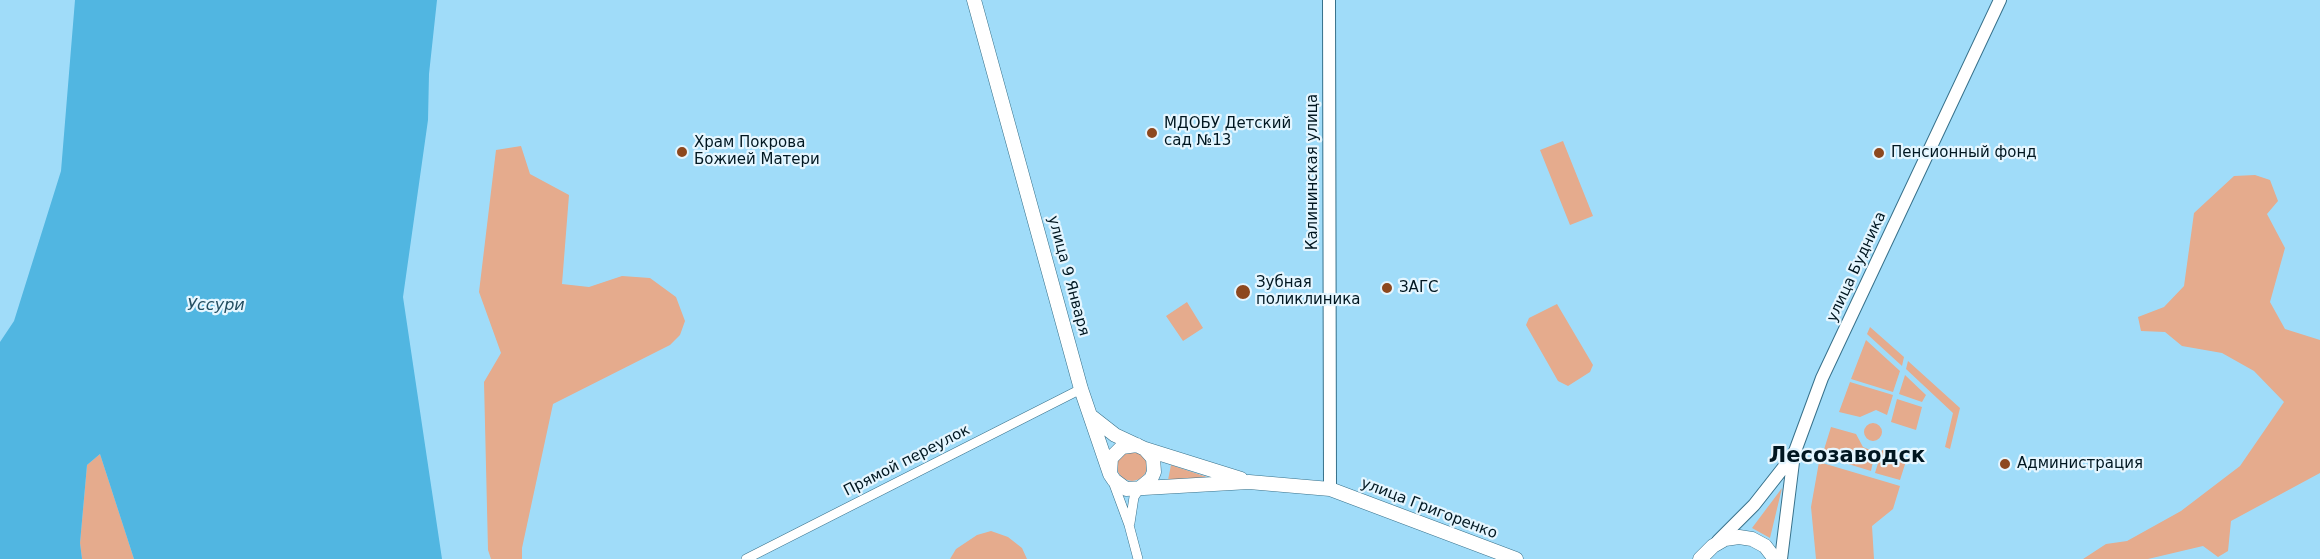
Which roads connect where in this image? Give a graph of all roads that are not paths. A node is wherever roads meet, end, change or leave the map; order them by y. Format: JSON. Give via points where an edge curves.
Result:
{"nodes":[{"id":1,"x":974,"y":0,"type":"edge"},
{"id":2,"x":1329,"y":0,"type":"edge"},
{"id":3,"x":2000,"y":0,"type":"edge"},
{"id":4,"x":1082,"y":389,"type":"junction"},
{"id":5,"x":1092,"y":417,"type":"junction"},
{"id":6,"x":1141,"y":447,"type":"junction"},
{"id":7,"x":1794,"y":454,"type":"junction"},
{"id":8,"x":1110,"y":474,"type":"junction"},
{"id":9,"x":1249,"y":482,"type":"junction"},
{"id":10,"x":1140,"y":488,"type":"junction"},
{"id":11,"x":1330,"y":489,"type":"junction"},
{"id":12,"x":1129,"y":525,"type":"junction"},
{"id":13,"x":1714,"y":545,"type":"junction"},
{"id":14,"x":1702,"y":558,"type":"edge"},
{"id":15,"x":746,"y":559,"type":"edge"},
{"id":16,"x":1138,"y":559,"type":"edge"},
{"id":17,"x":1516,"y":559,"type":"edge"},
{"id":18,"x":1775,"y":559,"type":"edge"},
{"id":19,"x":1780,"y":559,"type":"edge"}],
"edges":[{"from":1,"to":4,"type":"main road","name":"улица 9 Января"},
{"from":2,"to":11,"type":"main road","name":"Калининская улица"},
{"from":3,"to":7,"type":"main road","name":"улица Будника","via":[[1822,378]]},
{"from":4,"to":5,"type":"main road","name":"улица 9 Января"},
{"from":4,"to":15,"type":"street","name":"Прямой переулок"},
{"from":5,"to":6,"type":"main road","via":[[1115,435]]},
{"from":5,"to":8,"type":"main road","name":"улица 9 Января"},
{"from":6,"to":8,"type":"main road","via":[[1129,444],[1116,451],[1109,465]]},
{"from":6,"to":9,"type":"main road"},
{"from":6,"to":10,"type":"main road","via":[[1153,458],[1154,472]]},
{"from":7,"to":13,"type":"main road","via":[[1754,505]]},
{"from":7,"to":19,"type":"main road","name":"улица Будника"},
{"from":8,"to":10,"type":"main road","via":[[1119,486]]},
{"from":8,"to":12,"type":"street","name":"улица 9 Января"},
{"from":9,"to":10,"type":"main road"},
{"from":9,"to":11,"type":"main road","name":"улица Григоренко"},
{"from":10,"to":12,"type":"street","via":[[1134,497]]},
{"from":11,"to":17,"type":"main road","name":"улица Григоренко"},
{"from":12,"to":16,"type":"street","name":"улица 9 Января"},
{"from":13,"to":14,"type":"main road"},
{"from":13,"to":18,"type":"main road","via":[[1738,537],[1752,540],[1765,546]]}]}
